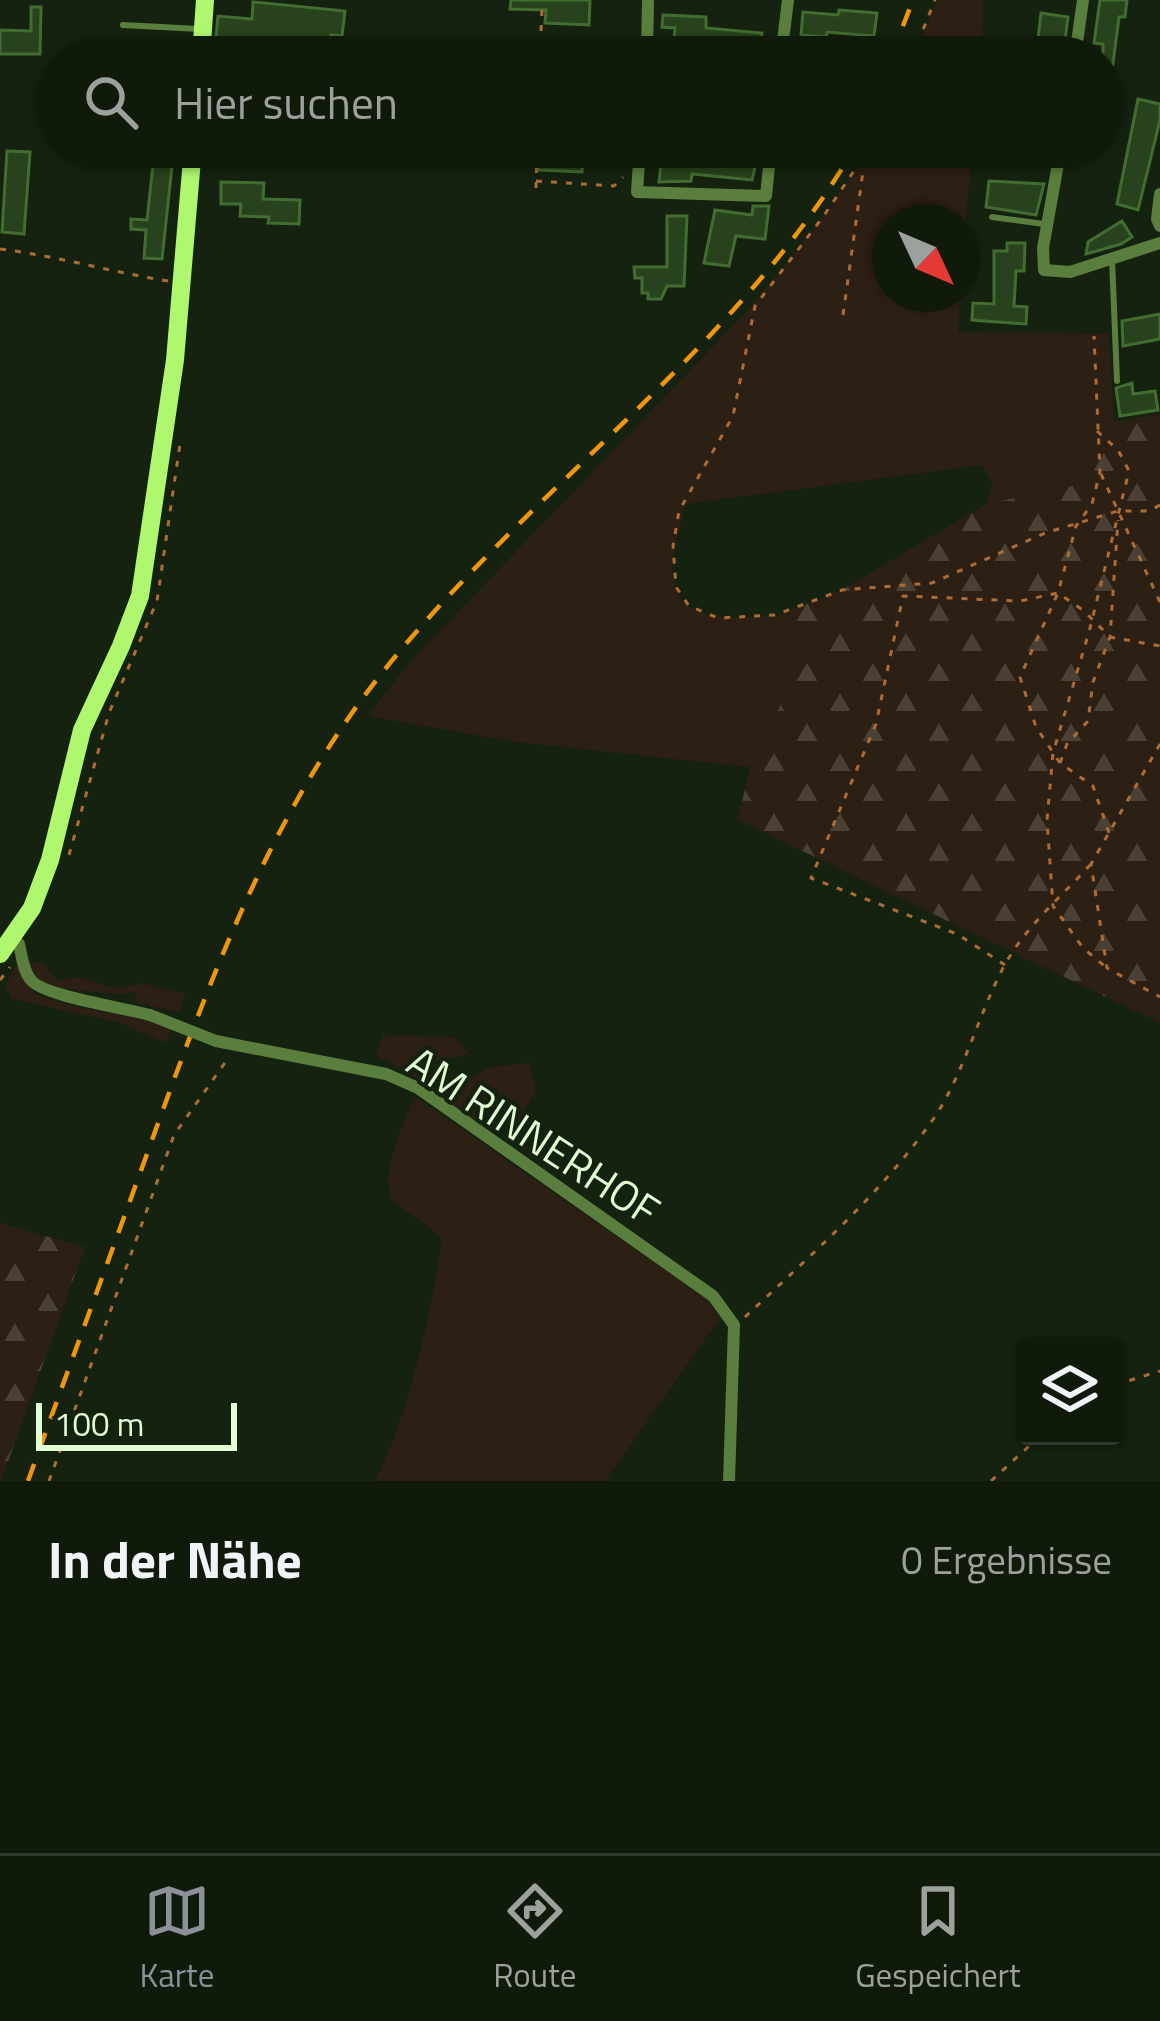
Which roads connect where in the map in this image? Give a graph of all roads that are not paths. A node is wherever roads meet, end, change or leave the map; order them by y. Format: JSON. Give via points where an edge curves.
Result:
{"nodes":[{"id":1,"x":205,"y":0,"type":"edge"},
{"id":2,"x":648,"y":0,"type":"edge"},
{"id":3,"x":788,"y":0,"type":"edge"},
{"id":4,"x":1083,"y":0,"type":"edge"},
{"id":5,"x":123,"y":25,"type":"dead end"},
{"id":6,"x":203,"y":29,"type":"junction"},
{"id":7,"x":202,"y":36,"type":"edge"},
{"id":8,"x":647,"y":36,"type":"edge"},
{"id":9,"x":784,"y":36,"type":"edge"},
{"id":10,"x":1078,"y":36,"type":"edge"},
{"id":11,"x":191,"y":168,"type":"edge"},
{"id":12,"x":639,"y":168,"type":"edge"},
{"id":13,"x":769,"y":168,"type":"edge"},
{"id":14,"x":1057,"y":168,"type":"edge"},
{"id":15,"x":1160,"y":194,"type":"edge"},
{"id":16,"x":992,"y":218,"type":"dead end"},
{"id":17,"x":1047,"y":225,"type":"junction"},
{"id":18,"x":1160,"y":226,"type":"edge"},
{"id":19,"x":1155,"y":245,"type":"edge"},
{"id":20,"x":1112,"y":259,"type":"junction"},
{"id":21,"x":1117,"y":381,"type":"dead end"},
{"id":22,"x":6,"y":947,"type":"edge"},
{"id":23,"x":729,"y":1481,"type":"edge"}],
"edges":[{"from":1,"to":6,"type":"street"},
{"from":2,"to":8,"type":"street"},
{"from":3,"to":9,"type":"street"},
{"from":4,"to":10,"type":"street"},
{"from":5,"to":6,"type":"lane"},
{"from":6,"to":7,"type":"street"},
{"from":11,"to":22,"type":"street","via":[[175,360],[140,596],[82,730],[32,908]]},
{"from":12,"to":13,"type":"street","via":[[637,192],[766,196]]},
{"from":14,"to":17,"type":"street"},
{"from":15,"to":18,"type":"street"},
{"from":16,"to":17,"type":"lane"},
{"from":17,"to":20,"type":"street","via":[[1042,266],[1050,273]]},
{"from":19,"to":20,"type":"street"},
{"from":20,"to":21,"type":"lane"},
{"from":22,"to":23,"type":"street","name":"AM RINNERHOF","bridge":true,"via":[[19,944],[35,986],[56,994],[418,1088],[713,1296],[734,1325]]}]}
